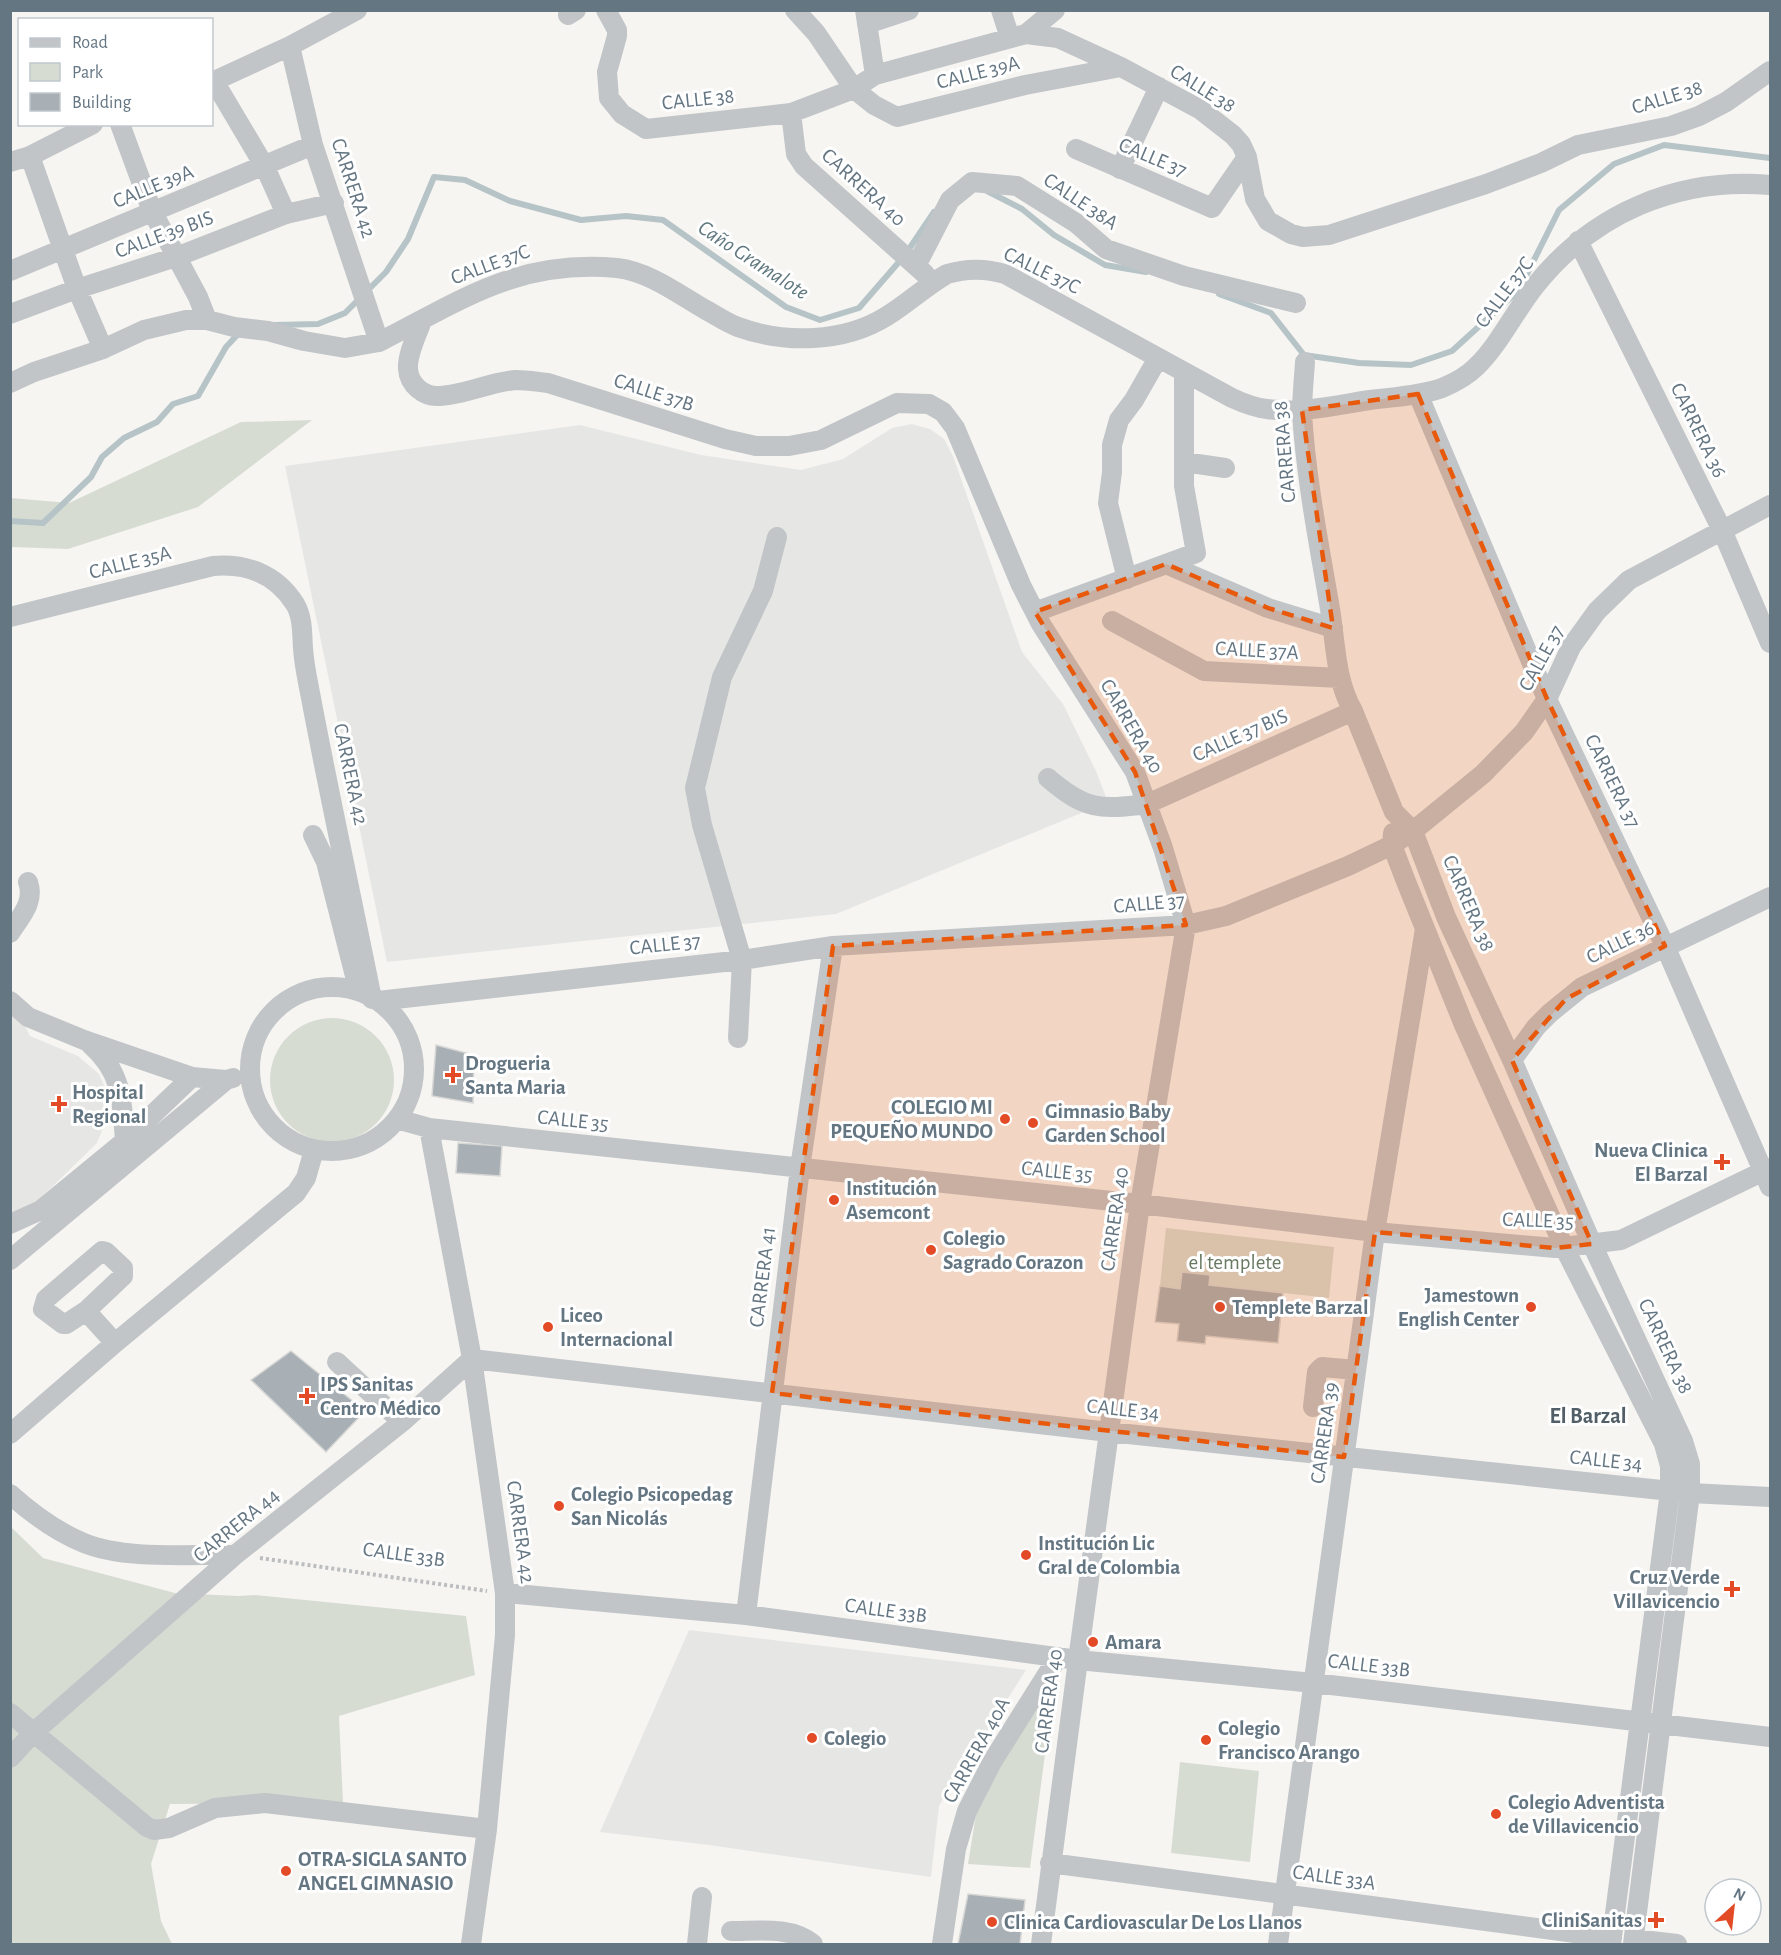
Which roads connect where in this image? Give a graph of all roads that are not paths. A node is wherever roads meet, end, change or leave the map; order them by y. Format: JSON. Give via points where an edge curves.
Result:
{"nodes":[{"id":1,"x":357,"y":10,"type":"edge"},
{"id":2,"x":606,"y":10,"type":"edge"},
{"id":3,"x":795,"y":10,"type":"edge"},
{"id":4,"x":909,"y":10,"type":"edge"},
{"id":5,"x":1001,"y":10,"type":"edge"},
{"id":6,"x":1055,"y":10,"type":"edge"},
{"id":7,"x":866,"y":17,"type":"edge"},
{"id":8,"x":1018,"y":36,"type":"junction"},
{"id":9,"x":290,"y":46,"type":"junction"},
{"id":10,"x":1121,"y":67,"type":"junction"},
{"id":11,"x":1770,"y":71,"type":"edge"},
{"id":12,"x":875,"y":75,"type":"junction"},
{"id":13,"x":213,"y":81,"type":"edge"},
{"id":14,"x":1159,"y":87,"type":"junction"},
{"id":15,"x":854,"y":89,"type":"junction"},
{"id":16,"x":791,"y":113,"type":"junction"},
{"id":17,"x":89,"y":126,"type":"edge"},
{"id":18,"x":121,"y":126,"type":"edge"},
{"id":19,"x":313,"y":145,"type":"junction"},
{"id":20,"x":1076,"y":149,"type":"dead end"},
{"id":21,"x":30,"y":156,"type":"junction"},
{"id":22,"x":1247,"y":157,"type":"junction"},
{"id":23,"x":10,"y":162,"type":"edge"},
{"id":24,"x":265,"y":167,"type":"junction"},
{"id":25,"x":1120,"y":169,"type":"junction"},
{"id":26,"x":1770,"y":185,"type":"edge"},
{"id":27,"x":334,"y":203,"type":"junction"},
{"id":28,"x":152,"y":211,"type":"junction"},
{"id":29,"x":286,"y":214,"type":"junction"},
{"id":30,"x":1578,"y":241,"type":"junction"},
{"id":31,"x":62,"y":250,"type":"junction"},
{"id":32,"x":176,"y":257,"type":"junction"},
{"id":33,"x":913,"y":264,"type":"junction"},
{"id":34,"x":10,"y":271,"type":"edge"},
{"id":35,"x":933,"y":282,"type":"junction"},
{"id":36,"x":77,"y":289,"type":"junction"},
{"id":37,"x":1296,"y":303,"type":"dead end"},
{"id":38,"x":10,"y":314,"type":"edge"},
{"id":39,"x":207,"y":320,"type":"junction"},
{"id":40,"x":422,"y":321,"type":"junction"},
{"id":41,"x":379,"y":342,"type":"junction"},
{"id":42,"x":103,"y":349,"type":"junction"},
{"id":43,"x":1158,"y":358,"type":"junction"},
{"id":44,"x":1305,"y":362,"type":"dead end"},
{"id":45,"x":1184,"y":372,"type":"junction"},
{"id":46,"x":10,"y":383,"type":"edge"},
{"id":47,"x":1418,"y":394,"type":"junction"},
{"id":48,"x":1302,"y":410,"type":"junction"},
{"id":49,"x":943,"y":412,"type":"joint"},
{"id":50,"x":1184,"y":462,"type":"junction"},
{"id":51,"x":1225,"y":468,"type":"dead end"},
{"id":52,"x":1770,"y":505,"type":"edge"},
{"id":53,"x":1722,"y":530,"type":"junction"},
{"id":54,"x":777,"y":537,"type":"dead end"},
{"id":55,"x":1166,"y":564,"type":"junction"},
{"id":56,"x":262,"y":572,"type":"joint"},
{"id":57,"x":1127,"y":579,"type":"junction"},
{"id":58,"x":1035,"y":612,"type":"junction"},
{"id":59,"x":10,"y":617,"type":"edge"},
{"id":60,"x":1112,"y":621,"type":"dead end"},
{"id":61,"x":1333,"y":628,"type":"junction"},
{"id":62,"x":1770,"y":643,"type":"edge"},
{"id":63,"x":1340,"y":678,"type":"junction"},
{"id":64,"x":1547,"y":699,"type":"junction"},
{"id":65,"x":1353,"y":711,"type":"junction"},
{"id":66,"x":1048,"y":778,"type":"dead end"},
{"id":67,"x":1147,"y":804,"type":"junction"},
{"id":68,"x":1394,"y":812,"type":"junction"},
{"id":69,"x":1413,"y":831,"type":"junction"},
{"id":70,"x":313,"y":836,"type":"dead end"},
{"id":71,"x":1392,"y":845,"type":"junction"},
{"id":72,"x":28,"y":882,"type":"dead end"},
{"id":73,"x":1770,"y":897,"type":"edge"},
{"id":74,"x":1446,"y":917,"type":"junction"},
{"id":75,"x":1186,"y":925,"type":"junction"},
{"id":76,"x":1425,"y":929,"type":"junction"},
{"id":77,"x":10,"y":933,"type":"edge"},
{"id":78,"x":833,"y":946,"type":"junction"},
{"id":79,"x":1665,"y":946,"type":"junction"},
{"id":80,"x":742,"y":960,"type":"junction"},
{"id":81,"x":370,"y":998,"type":"junction"},
{"id":82,"x":10,"y":1001,"type":"edge"},
{"id":83,"x":738,"y":1038,"type":"dead end"},
{"id":84,"x":84,"y":1041,"type":"junction"},
{"id":85,"x":1512,"y":1060,"type":"junction"},
{"id":86,"x":250,"y":1074,"type":"junction"},
{"id":87,"x":192,"y":1077,"type":"junction"},
{"id":88,"x":226,"y":1080,"type":"junction"},
{"id":89,"x":397,"y":1119,"type":"junction"},
{"id":90,"x":429,"y":1128,"type":"junction"},
{"id":91,"x":124,"y":1141,"type":"junction"},
{"id":92,"x":314,"y":1150,"type":"junction"},
{"id":93,"x":800,"y":1168,"type":"junction"},
{"id":94,"x":1768,"y":1176,"type":"edge"},
{"id":95,"x":1140,"y":1204,"type":"junction"},
{"id":96,"x":10,"y":1224,"type":"edge"},
{"id":97,"x":1375,"y":1232,"type":"junction"},
{"id":98,"x":1592,"y":1244,"type":"junction"},
{"id":99,"x":1564,"y":1247,"type":"junction"},
{"id":100,"x":10,"y":1260,"type":"edge"},
{"id":101,"x":86,"y":1311,"type":"dead end"},
{"id":102,"x":116,"y":1342,"type":"junction"},
{"id":103,"x":472,"y":1359,"type":"junction"},
{"id":104,"x":337,"y":1362,"type":"dead end"},
{"id":105,"x":1356,"y":1370,"type":"junction"},
{"id":106,"x":771,"y":1394,"type":"junction"},
{"id":107,"x":1313,"y":1407,"type":"dead end"},
{"id":108,"x":402,"y":1422,"type":"junction"},
{"id":109,"x":1109,"y":1432,"type":"junction"},
{"id":110,"x":10,"y":1434,"type":"edge"},
{"id":111,"x":1344,"y":1457,"type":"junction"},
{"id":112,"x":1670,"y":1491,"type":"junction"},
{"id":113,"x":1690,"y":1493,"type":"junction"},
{"id":114,"x":10,"y":1494,"type":"edge"},
{"id":115,"x":1770,"y":1497,"type":"edge"},
{"id":116,"x":235,"y":1555,"type":"junction"},
{"id":117,"x":505,"y":1593,"type":"junction"},
{"id":118,"x":746,"y":1615,"type":"junction"},
{"id":119,"x":1058,"y":1657,"type":"junction"},
{"id":120,"x":1078,"y":1660,"type":"junction"},
{"id":121,"x":1314,"y":1683,"type":"junction"},
{"id":122,"x":10,"y":1713,"type":"edge"},
{"id":123,"x":1640,"y":1723,"type":"junction"},
{"id":124,"x":1661,"y":1725,"type":"junction"},
{"id":125,"x":34,"y":1731,"type":"junction"},
{"id":126,"x":1770,"y":1737,"type":"edge"},
{"id":127,"x":10,"y":1758,"type":"edge"},
{"id":128,"x":487,"y":1829,"type":"junction"},
{"id":129,"x":1050,"y":1863,"type":"junction"},
{"id":130,"x":1285,"y":1895,"type":"junction"},
{"id":131,"x":702,"y":1897,"type":"dead end"},
{"id":132,"x":731,"y":1931,"type":"dead end"},
{"id":133,"x":1612,"y":1941,"type":"edge"},
{"id":134,"x":1633,"y":1942,"type":"edge"},
{"id":135,"x":471,"y":1944,"type":"edge"},
{"id":136,"x":697,"y":1944,"type":"edge"},
{"id":137,"x":813,"y":1944,"type":"edge"},
{"id":138,"x":942,"y":1944,"type":"edge"},
{"id":139,"x":1041,"y":1944,"type":"edge"},
{"id":140,"x":1278,"y":1944,"type":"edge"},
{"id":141,"x":1677,"y":1944,"type":"edge"}],
"edges":[{"from":1,"to":9,"type":"street"},
{"from":2,"to":16,"type":"street","name":"CALLE 38","via":[[617,30],[607,72],[609,98],[622,114],[646,129]]},
{"from":3,"to":15,"type":"street","name":"CALLE 39A","via":[[816,33]]},
{"from":4,"to":7,"type":"street"},
{"from":5,"to":8,"type":"street"},
{"from":6,"to":8,"type":"street"},
{"from":7,"to":12,"type":"street"},
{"from":8,"to":10,"type":"street","name":"CALLE 38","via":[[1058,38]]},
{"from":8,"to":12,"type":"street","name":"CALLE 38"},
{"from":9,"to":13,"type":"street"},
{"from":9,"to":19,"type":"street","name":"CARRERA 42"},
{"from":10,"to":14,"type":"street","name":"CALLE 38"},
{"from":10,"to":15,"type":"street","name":"CALLE 39A","via":[[1025,85],[897,117]]},
{"from":11,"to":22,"type":"street","name":"CALLE 38","via":[[1699,116],[1671,126],[1578,145],[1486,184],[1329,235],[1304,237],[1268,222],[1255,199]]},
{"from":12,"to":15,"type":"street","name":"CALLE 38"},
{"from":13,"to":24,"type":"street"},
{"from":14,"to":22,"type":"street","name":"CALLE 38","via":[[1218,123],[1241,144]]},
{"from":14,"to":25,"type":"street"},
{"from":15,"to":16,"type":"street","name":"CALLE 38"},
{"from":16,"to":33,"type":"street","name":"CARRERA 40","via":[[796,154],[804,166]]},
{"from":17,"to":21,"type":"street"},
{"from":18,"to":28,"type":"street"},
{"from":19,"to":24,"type":"street","name":"CALLE 39A"},
{"from":19,"to":27,"type":"street","name":"CARRERA 42"},
{"from":20,"to":25,"type":"street","name":"CALLE 37"},
{"from":21,"to":23,"type":"street"},
{"from":21,"to":31,"type":"street"},
{"from":22,"to":25,"type":"street","name":"CALLE 37","via":[[1212,208]]},
{"from":24,"to":28,"type":"street","name":"CALLE 39A"},
{"from":24,"to":29,"type":"street"},
{"from":26,"to":30,"type":"street","name":"CALLE 37C","via":[[1731,183],[1661,196],[1617,215]]},
{"from":27,"to":29,"type":"street","name":"CALLE 39 BIS"},
{"from":27,"to":41,"type":"street","name":"CARRERA 42"},
{"from":28,"to":31,"type":"street","name":"CALLE 39A"},
{"from":28,"to":32,"type":"street"},
{"from":29,"to":32,"type":"street","name":"CALLE 39 BIS"},
{"from":30,"to":47,"type":"street","name":"CALLE 37C","via":[[1538,283],[1476,367],[1442,388]]},
{"from":30,"to":53,"type":"street","name":"CARRERA 36"},
{"from":31,"to":34,"type":"street","name":"CALLE 39A"},
{"from":31,"to":36,"type":"street"},
{"from":32,"to":36,"type":"street","name":"CALLE 39 BIS"},
{"from":32,"to":39,"type":"street"},
{"from":33,"to":35,"type":"street","name":"CARRERA 40"},
{"from":33,"to":37,"type":"street","name":"CALLE 38A","via":[[950,200],[972,183],[1017,186],[1076,224],[1106,249],[1184,276]]},
{"from":35,"to":40,"type":"street","name":"CALLE 37C","via":[[868,325],[807,338],[761,334],[736,327],[646,275],[620,268],[553,268],[505,280]]},
{"from":35,"to":43,"type":"street","name":"CALLE 37C","via":[[970,269],[1005,274]]},
{"from":36,"to":38,"type":"street","name":"CALLE 39 BIS"},
{"from":36,"to":42,"type":"street"},
{"from":39,"to":41,"type":"street","name":"CALLE 37C","via":[[345,348]]},
{"from":39,"to":42,"type":"street","name":"CALLE 37C","via":[[153,327]]},
{"from":40,"to":41,"type":"street","name":"CALLE 37C"},
{"from":40,"to":49,"type":"street","name":"CALLE 37B","via":[[407,369],[415,386],[431,396],[518,380],[548,383],[756,446],[789,446],[821,440],[897,403],[929,404]]},
{"from":42,"to":46,"type":"street","name":"CALLE 37C"},
{"from":43,"to":45,"type":"street","name":"CALLE 37C"},
{"from":43,"to":57,"type":"street","via":[[1119,420],[1112,445],[1107,503]]},
{"from":44,"to":48,"type":"street","name":"CARRERA 38"},
{"from":45,"to":48,"type":"street","name":"CALLE 37C","via":[[1249,405],[1267,410]]},
{"from":45,"to":50,"type":"street"},
{"from":47,"to":48,"type":"street","name":"CALLE 37C"},
{"from":47,"to":64,"type":"street","name":"CARRERA 37"},
{"from":48,"to":61,"type":"street","name":"CARRERA 38","via":[[1309,486]]},
{"from":49,"to":58,"type":"street","name":"CARRERA 40","via":[[955,428]]},
{"from":50,"to":51,"type":"street"},
{"from":50,"to":55,"type":"street","via":[[1184,486],[1196,553]]},
{"from":52,"to":53,"type":"street","name":"CALLE 37"},
{"from":53,"to":62,"type":"street","name":"CARRERA 36"},
{"from":53,"to":64,"type":"street","name":"CALLE 37","via":[[1629,580],[1597,610],[1571,647]]},
{"from":54,"to":80,"type":"street","via":[[763,591],[722,677],[695,788],[702,825]]},
{"from":55,"to":57,"type":"street"},
{"from":55,"to":61,"type":"street","via":[[1268,608]]},
{"from":56,"to":59,"type":"street","name":"CALLE 35A","via":[[213,566]]},
{"from":56,"to":81,"type":"street","name":"CARRERA 42","via":[[283,588],[296,605],[300,620],[310,696]]},
{"from":57,"to":58,"type":"street"},
{"from":58,"to":67,"type":"street","name":"CARRERA 40","via":[[1135,772]]},
{"from":60,"to":63,"type":"street","name":"CALLE 37A","via":[[1204,671]]},
{"from":61,"to":63,"type":"street","name":"CARRERA 38"},
{"from":63,"to":65,"type":"street","name":"CARRERA 38"},
{"from":64,"to":69,"type":"street","name":"CALLE 37","via":[[1524,732],[1483,774]]},
{"from":64,"to":79,"type":"street","name":"CARRERA 37"},
{"from":65,"to":67,"type":"street","name":"CALLE 37 BIS"},
{"from":65,"to":68,"type":"street","name":"CARRERA 38"},
{"from":66,"to":67,"type":"street","name":"CALLE 37 BIS","via":[[1084,803],[1111,808]]},
{"from":67,"to":75,"type":"street","name":"CARRERA 40"},
{"from":68,"to":69,"type":"street","name":"CARRERA 38"},
{"from":68,"to":71,"type":"street","name":"CARRERA 38"},
{"from":69,"to":71,"type":"street","name":"CALLE 37"},
{"from":69,"to":74,"type":"street","name":"CARRERA 38"},
{"from":70,"to":81,"type":"street","via":[[326,862]]},
{"from":71,"to":75,"type":"street","name":"CALLE 37","via":[[1227,916]]},
{"from":71,"to":76,"type":"street","name":"CARRERA 38"},
{"from":72,"to":77,"type":"street","via":[[31,901]]},
{"from":73,"to":79,"type":"street","name":"CALLE 36"},
{"from":74,"to":76,"type":"street"},
{"from":74,"to":85,"type":"street","name":"CARRERA 38"},
{"from":75,"to":78,"type":"street","name":"CALLE 37"},
{"from":75,"to":95,"type":"street","name":"CARRERA 40"},
{"from":76,"to":97,"type":"street","name":"CARRERA 39"},
{"from":76,"to":99,"type":"street","name":"CARRERA 38"},
{"from":78,"to":80,"type":"street","name":"CALLE 37"},
{"from":78,"to":93,"type":"street","name":"CARRERA 41"},
{"from":79,"to":85,"type":"street","name":"CALLE 36","via":[[1582,987],[1536,1027]]},
{"from":79,"to":94,"type":"street","name":"CARRERA 37"},
{"from":80,"to":81,"type":"street","name":"CALLE 37"},
{"from":80,"to":83,"type":"street"},
{"from":81,"to":86,"type":"street","via":[[347,989],[320,988],[294,997],[272,1013],[257,1035]]},
{"from":81,"to":89,"type":"street","via":[[394,1015],[413,1060],[409,1097]]},
{"from":82,"to":84,"type":"street","via":[[28,1017]]},
{"from":84,"to":87,"type":"street"},
{"from":84,"to":91,"type":"street","via":[[101,1054],[117,1080]]},
{"from":85,"to":98,"type":"street","name":"CARRERA 38"},
{"from":86,"to":88,"type":"street"},
{"from":86,"to":92,"type":"street","via":[[256,1101],[270,1123],[291,1140]]},
{"from":87,"to":88,"type":"street"},
{"from":87,"to":91,"type":"street"},
{"from":88,"to":100,"type":"street"},
{"from":89,"to":90,"type":"street","name":"CALLE 35"},
{"from":89,"to":92,"type":"street","via":[[379,1136],[356,1147]]},
{"from":90,"to":93,"type":"street","name":"CALLE 35"},
{"from":90,"to":103,"type":"street","name":"CARRERA 42"},
{"from":91,"to":96,"type":"street","via":[[41,1210]]},
{"from":92,"to":102,"type":"street","via":[[306,1178],[296,1193]]},
{"from":93,"to":95,"type":"street","name":"CALLE 35"},
{"from":93,"to":106,"type":"street","name":"CARRERA 41"},
{"from":94,"to":98,"type":"street","name":"CALLE 35","via":[[1621,1240]]},
{"from":95,"to":97,"type":"street","name":"CALLE 35"},
{"from":95,"to":109,"type":"street","name":"CARRERA 40"},
{"from":97,"to":99,"type":"street","name":"CALLE 35"},
{"from":97,"to":105,"type":"street","name":"CARRERA 39"},
{"from":98,"to":99,"type":"street","name":"CALLE 35"},
{"from":98,"to":113,"type":"street","name":"CARRERA 38","via":[[1683,1441],[1690,1464]]},
{"from":99,"to":112,"type":"street","name":"CARRERA 38","via":[[1664,1444],[1670,1466]]},
{"from":101,"to":102,"type":"street"},
{"from":102,"to":110,"type":"street"},
{"from":103,"to":106,"type":"street","name":"CALLE 34"},
{"from":103,"to":108,"type":"street","name":"CARRERA 44"},
{"from":103,"to":117,"type":"street","name":"CARRERA 42"},
{"from":104,"to":108,"type":"street"},
{"from":105,"to":107,"type":"street","via":[[1319,1369]]},
{"from":105,"to":111,"type":"street","name":"CARRERA 39"},
{"from":106,"to":109,"type":"street","name":"CALLE 34"},
{"from":106,"to":118,"type":"street","name":"CARRERA 41"},
{"from":108,"to":116,"type":"street","name":"CARRERA 44"},
{"from":109,"to":111,"type":"street","name":"CALLE 34"},
{"from":109,"to":120,"type":"street","name":"CARRERA 40"},
{"from":111,"to":112,"type":"street","name":"CALLE 34"},
{"from":111,"to":121,"type":"street","name":"CARRERA 39"},
{"from":112,"to":113,"type":"street","name":"CALLE 34"},
{"from":112,"to":123,"type":"street","name":"CARRERA 38"},
{"from":113,"to":115,"type":"street","name":"CALLE 34"},
{"from":113,"to":124,"type":"street","name":"CARRERA 38"},
{"from":114,"to":116,"type":"street","via":[[85,1544],[138,1554]]},
{"from":116,"to":125,"type":"street","name":"CARRERA 44"},
{"from":117,"to":118,"type":"street","name":"CALLE 33B"},
{"from":117,"to":128,"type":"street","name":"CARRERA 42","via":[[505,1635]]},
{"from":118,"to":119,"type":"street","name":"CALLE 33B"},
{"from":119,"to":120,"type":"street","name":"CALLE 33B"},
{"from":119,"to":138,"type":"street","name":"CARRERA 40A","via":[[992,1762],[967,1811],[956,1849]]},
{"from":120,"to":121,"type":"street","name":"CALLE 33B"},
{"from":120,"to":129,"type":"street","name":"CARRERA 40"},
{"from":121,"to":123,"type":"street","name":"CALLE 33B"},
{"from":121,"to":130,"type":"street","name":"CARRERA 39"},
{"from":122,"to":125,"type":"street"},
{"from":123,"to":124,"type":"street","name":"CALLE 33B"},
{"from":123,"to":133,"type":"street","name":"CARRERA 38"},
{"from":124,"to":126,"type":"street","name":"CALLE 33B"},
{"from":124,"to":134,"type":"street","name":"CARRERA 38"},
{"from":125,"to":127,"type":"street","name":"CARRERA 44"},
{"from":125,"to":128,"type":"street","via":[[154,1830],[169,1828],[215,1808],[265,1803]]},
{"from":128,"to":135,"type":"street","name":"CARRERA 42"},
{"from":129,"to":130,"type":"street","name":"CALLE 33A"},
{"from":129,"to":139,"type":"street","name":"CARRERA 40"},
{"from":130,"to":133,"type":"street","name":"CALLE 33A"},
{"from":130,"to":140,"type":"street","name":"CARRERA 39"},
{"from":131,"to":136,"type":"street"},
{"from":132,"to":137,"type":"street","via":[[779,1930]]},
{"from":134,"to":141,"type":"street"}]}
